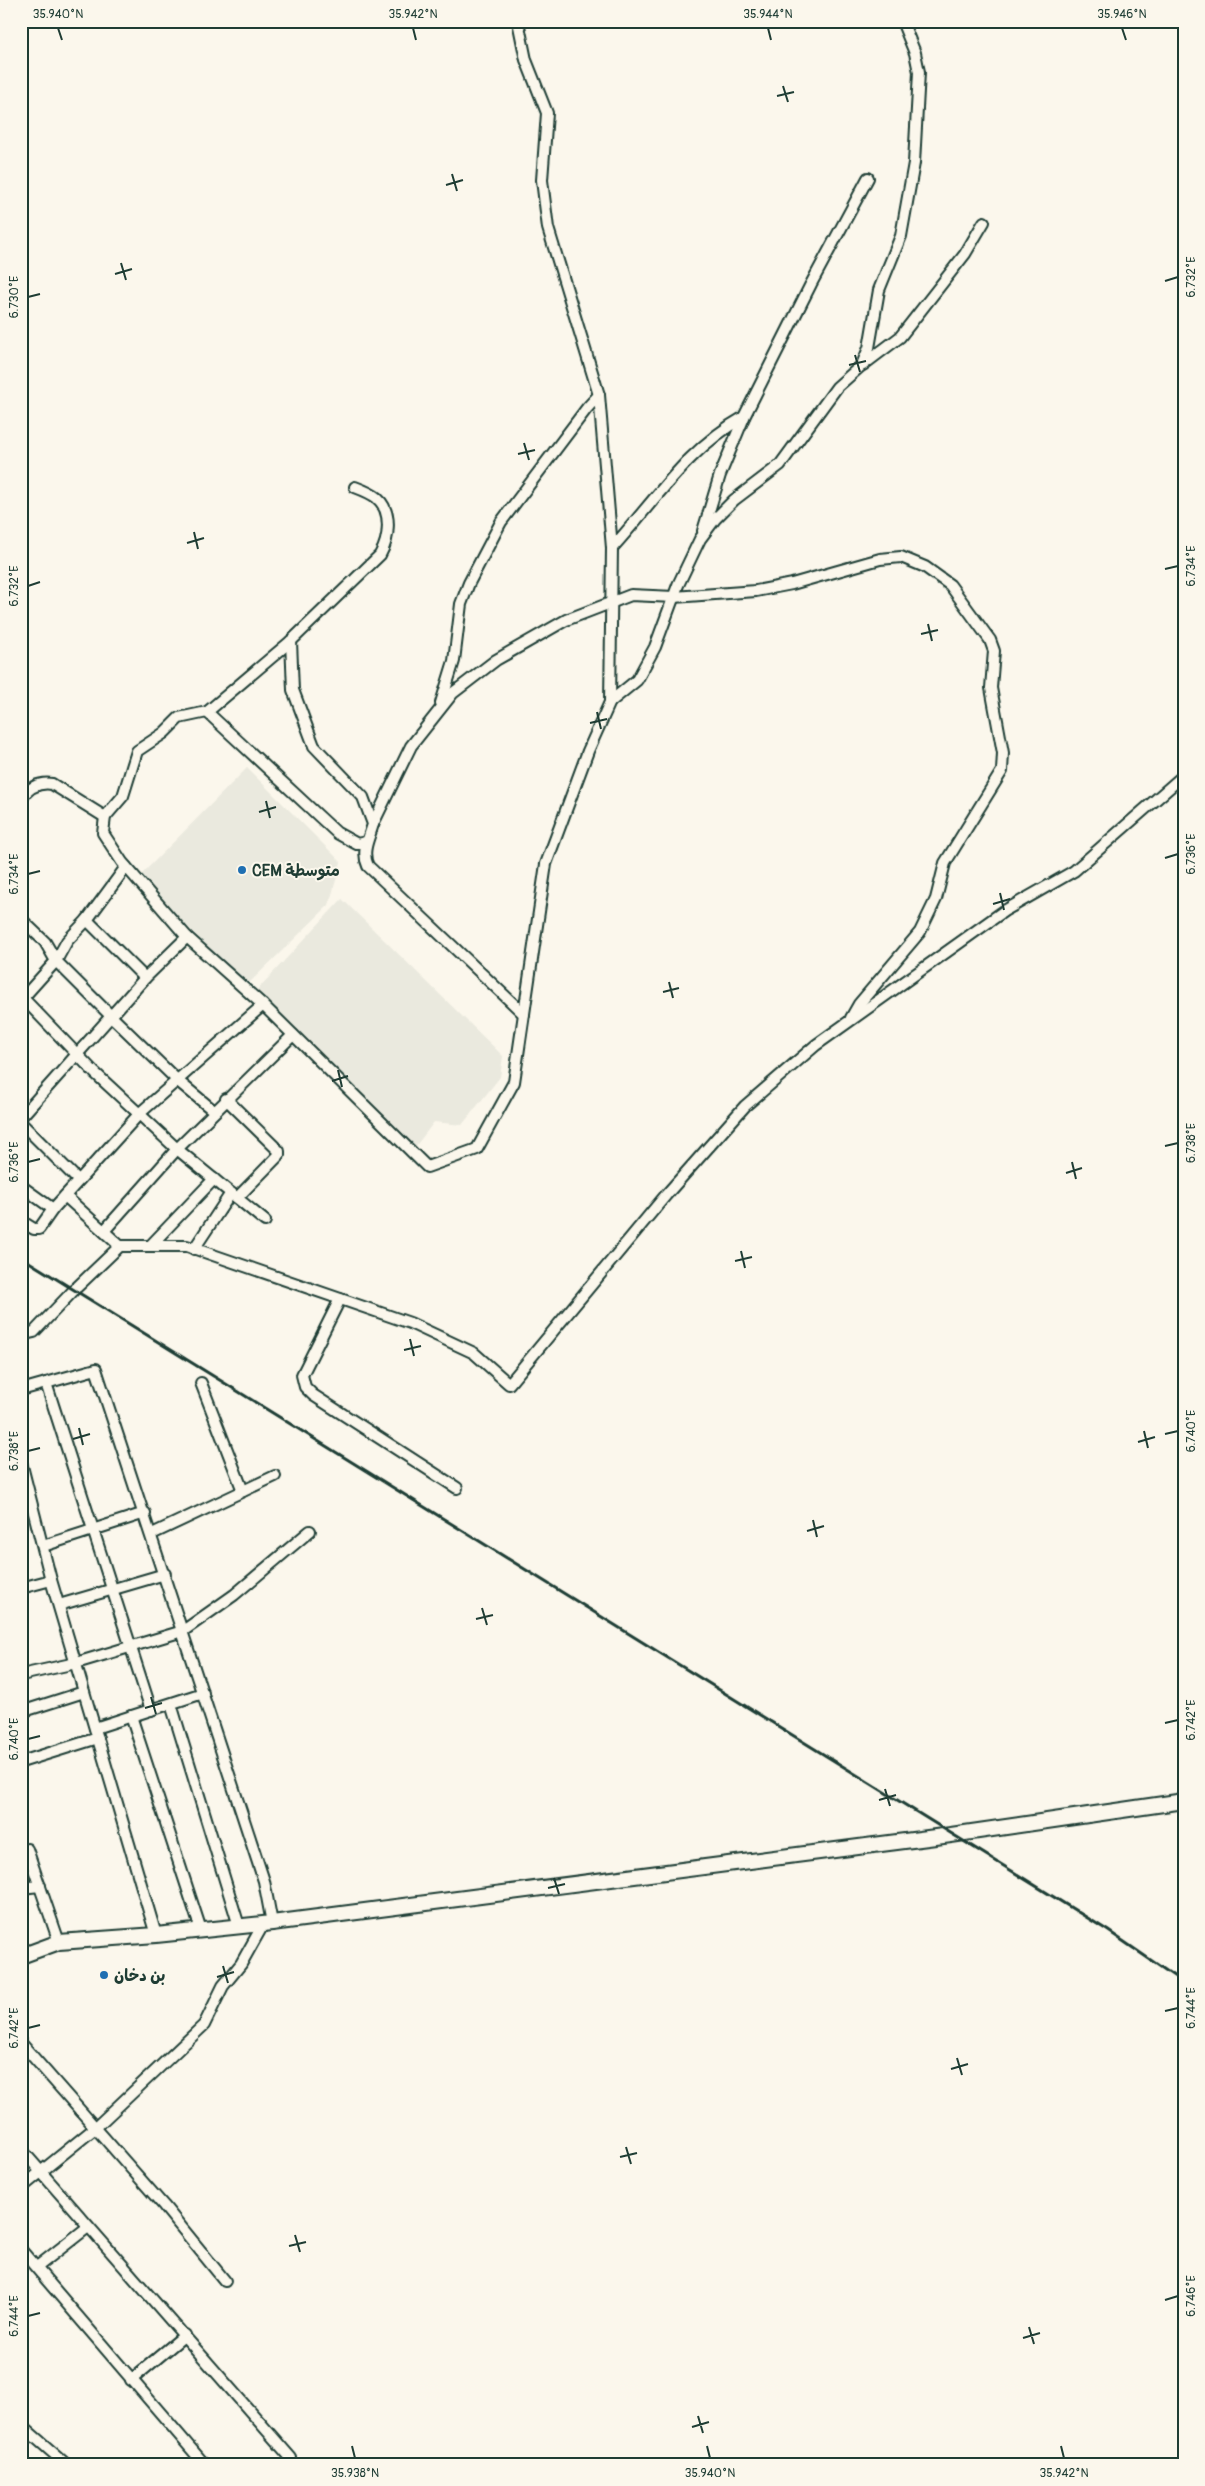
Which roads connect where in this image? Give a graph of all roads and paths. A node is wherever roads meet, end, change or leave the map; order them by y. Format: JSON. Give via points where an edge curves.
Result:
{"nodes":[{"id":1,"x":518,"y":21,"type":"edge"},
{"id":2,"x":902,"y":21,"type":"edge"},
{"id":3,"x":868,"y":178,"type":"dead end"},
{"id":4,"x":984,"y":222,"type":"dead end"},
{"id":5,"x":862,"y":366,"type":"junction"},
{"id":6,"x":599,"y":395,"type":"junction"},
{"id":7,"x":744,"y":417,"type":"junction"},
{"id":8,"x":356,"y":487,"type":"dead end"},
{"id":9,"x":700,"y":539,"type":"junction"},
{"id":10,"x":612,"y":548,"type":"junction"},
{"id":11,"x":674,"y":597,"type":"junction"},
{"id":12,"x":612,"y":601,"type":"junction"},
{"id":13,"x":291,"y":640,"type":"junction"},
{"id":14,"x":610,"y":702,"type":"junction"},
{"id":15,"x":439,"y":708,"type":"junction"},
{"id":16,"x":207,"y":712,"type":"junction"},
{"id":17,"x":1184,"y":775,"type":"edge"},
{"id":18,"x":21,"y":799,"type":"edge"},
{"id":19,"x":105,"y":817,"type":"junction"},
{"id":20,"x":373,"y":824,"type":"junction"},
{"id":21,"x":366,"y":842,"type":"junction"},
{"id":22,"x":126,"y":867,"type":"junction"},
{"id":23,"x":21,"y":919,"type":"edge"},
{"id":24,"x":87,"y":920,"type":"junction"},
{"id":25,"x":187,"y":937,"type":"junction"},
{"id":26,"x":56,"y":961,"type":"junction"},
{"id":27,"x":145,"y":978,"type":"junction"},
{"id":28,"x":22,"y":998,"type":"edge"},
{"id":29,"x":263,"y":1005,"type":"junction"},
{"id":30,"x":524,"y":1014,"type":"junction"},
{"id":31,"x":112,"y":1017,"type":"junction"},
{"id":32,"x":850,"y":1021,"type":"junction"},
{"id":33,"x":293,"y":1035,"type":"junction"},
{"id":34,"x":78,"y":1055,"type":"junction"},
{"id":35,"x":178,"y":1081,"type":"junction"},
{"id":36,"x":226,"y":1099,"type":"junction"},
{"id":37,"x":214,"y":1111,"type":"junction"},
{"id":38,"x":140,"y":1113,"type":"junction"},
{"id":39,"x":21,"y":1117,"type":"edge"},
{"id":40,"x":21,"y":1123,"type":"edge"},
{"id":41,"x":177,"y":1149,"type":"junction"},
{"id":42,"x":214,"y":1179,"type":"junction"},
{"id":43,"x":78,"y":1180,"type":"junction"},
{"id":44,"x":21,"y":1186,"type":"edge"},
{"id":45,"x":65,"y":1196,"type":"junction"},
{"id":46,"x":234,"y":1196,"type":"junction"},
{"id":47,"x":53,"y":1209,"type":"junction"},
{"id":48,"x":21,"y":1221,"type":"edge"},
{"id":49,"x":265,"y":1221,"type":"dead end"},
{"id":50,"x":104,"y":1231,"type":"junction"},
{"id":51,"x":120,"y":1246,"type":"junction"},
{"id":52,"x":150,"y":1246,"type":"junction"},
{"id":53,"x":194,"y":1249,"type":"junction"},
{"id":54,"x":340,"y":1299,"type":"junction"},
{"id":55,"x":21,"y":1336,"type":"edge"},
{"id":56,"x":46,"y":1383,"type":"junction"},
{"id":57,"x":201,"y":1383,"type":"dead end"},
{"id":58,"x":21,"y":1390,"type":"edge"},
{"id":59,"x":21,"y":1462,"type":"edge"},
{"id":60,"x":275,"y":1476,"type":"dead end"},
{"id":61,"x":457,"y":1488,"type":"dead end"},
{"id":62,"x":243,"y":1491,"type":"junction"},
{"id":63,"x":145,"y":1513,"type":"junction"},
{"id":64,"x":94,"y":1530,"type":"junction"},
{"id":65,"x":310,"y":1531,"type":"dead end"},
{"id":66,"x":152,"y":1534,"type":"junction"},
{"id":67,"x":43,"y":1546,"type":"junction"},
{"id":68,"x":165,"y":1574,"type":"junction"},
{"id":69,"x":51,"y":1580,"type":"junction"},
{"id":70,"x":21,"y":1588,"type":"edge"},
{"id":71,"x":112,"y":1589,"type":"junction"},
{"id":72,"x":59,"y":1605,"type":"junction"},
{"id":73,"x":183,"y":1631,"type":"junction"},
{"id":74,"x":131,"y":1646,"type":"junction"},
{"id":75,"x":76,"y":1663,"type":"junction"},
{"id":76,"x":21,"y":1675,"type":"edge"},
{"id":77,"x":84,"y":1692,"type":"junction"},
{"id":78,"x":203,"y":1693,"type":"junction"},
{"id":79,"x":171,"y":1704,"type":"junction"},
{"id":80,"x":151,"y":1710,"type":"junction"},
{"id":81,"x":21,"y":1712,"type":"edge"},
{"id":82,"x":131,"y":1716,"type":"junction"},
{"id":83,"x":96,"y":1733,"type":"junction"},
{"id":84,"x":21,"y":1762,"type":"edge"},
{"id":85,"x":1184,"y":1801,"type":"edge"},
{"id":86,"x":27,"y":1849,"type":"dead end"},
{"id":87,"x":40,"y":1886,"type":"junction"},
{"id":88,"x":21,"y":1888,"type":"edge"},
{"id":89,"x":268,"y":1923,"type":"junction"},
{"id":90,"x":239,"y":1926,"type":"junction"},
{"id":91,"x":202,"y":1930,"type":"junction"},
{"id":92,"x":156,"y":1935,"type":"junction"},
{"id":93,"x":59,"y":1942,"type":"junction"},
{"id":94,"x":21,"y":1956,"type":"edge"},
{"id":95,"x":21,"y":2043,"type":"edge"},
{"id":96,"x":94,"y":2128,"type":"junction"},
{"id":97,"x":21,"y":2148,"type":"edge"},
{"id":98,"x":40,"y":2172,"type":"junction"},
{"id":99,"x":21,"y":2188,"type":"edge"},
{"id":100,"x":88,"y":2227,"type":"junction"},
{"id":101,"x":21,"y":2250,"type":"edge"},
{"id":102,"x":37,"y":2267,"type":"junction"},
{"id":103,"x":225,"y":2281,"type":"dead end"},
{"id":104,"x":185,"y":2335,"type":"junction"},
{"id":105,"x":131,"y":2380,"type":"junction"},
{"id":106,"x":21,"y":2425,"type":"edge"},
{"id":107,"x":290,"y":2458,"type":"dead end"},
{"id":108,"x":67,"y":2465,"type":"edge"},
{"id":109,"x":205,"y":2465,"type":"edge"}],
"edges":[{"from":1,"to":6,"type":"street","via":[[526,60],[546,113],[542,180],[548,228]]},
{"from":2,"to":5,"type":"street","via":[[919,72],[914,163],[900,236],[879,290],[869,348]]},
{"from":3,"to":7,"type":"street"},
{"from":4,"to":5,"type":"street","via":[[960,261],[900,337]]},
{"from":5,"to":9,"type":"street","via":[[837,387],[780,465],[734,500]]},
{"from":6,"to":10,"type":"street"},
{"from":6,"to":15,"type":"street","via":[[501,522],[469,584],[461,604],[454,660]]},
{"from":7,"to":9,"type":"street","via":[[720,475]]},
{"from":7,"to":10,"type":"street","via":[[702,446],[672,476]]},
{"from":8,"to":13,"type":"street","via":[[376,498],[384,508],[388,530],[386,545],[371,565]]},
{"from":9,"to":11,"type":"street"},
{"from":10,"to":12,"type":"street"},
{"from":11,"to":12,"type":"street","via":[[631,595]]},
{"from":11,"to":14,"type":"street","via":[[655,647],[637,680]]},
{"from":11,"to":32,"type":"street","via":[[756,591],[880,559],[901,557],[925,566],[950,585],[992,646],[990,688],[1003,753],[1002,771],[945,863],[936,899],[920,932],[859,1004]]},
{"from":12,"to":14,"type":"street"},
{"from":12,"to":15,"type":"street","via":[[566,620],[496,660]]},
{"from":13,"to":16,"type":"street"},
{"from":13,"to":20,"type":"street","via":[[293,690],[314,746],[363,797]]},
{"from":14,"to":30,"type":"street","via":[[546,864]]},
{"from":15,"to":20,"type":"street","via":[[412,746]]},
{"from":16,"to":19,"type":"street","via":[[180,718],[137,751],[123,796]]},
{"from":16,"to":21,"type":"street","via":[[337,833],[357,844]]},
{"from":17,"to":32,"type":"street","via":[[1074,871],[1004,910]]},
{"from":18,"to":19,"type":"street","via":[[44,782]]},
{"from":19,"to":22,"type":"street","via":[[103,833]]},
{"from":20,"to":21,"type":"street"},
{"from":21,"to":30,"type":"street","via":[[364,857],[374,873]]},
{"from":22,"to":24,"type":"street"},
{"from":22,"to":25,"type":"street"},
{"from":23,"to":26,"type":"street","via":[[45,942]]},
{"from":24,"to":26,"type":"street","via":[[67,941]]},
{"from":24,"to":27,"type":"street"},
{"from":25,"to":27,"type":"street"},
{"from":25,"to":29,"type":"street"},
{"from":26,"to":28,"type":"street"},
{"from":26,"to":31,"type":"street"},
{"from":27,"to":31,"type":"street"},
{"from":28,"to":34,"type":"street"},
{"from":29,"to":33,"type":"street"},
{"from":29,"to":35,"type":"street"},
{"from":30,"to":33,"type":"street","via":[[514,1082],[477,1149],[427,1167]]},
{"from":31,"to":34,"type":"street"},
{"from":31,"to":35,"type":"street"},
{"from":32,"to":54,"type":"street","via":[[816,1045],[745,1106],[666,1195],[509,1384],[474,1353],[410,1322]]},
{"from":33,"to":36,"type":"street"},
{"from":34,"to":38,"type":"street"},
{"from":34,"to":39,"type":"street"},
{"from":35,"to":37,"type":"street"},
{"from":35,"to":38,"type":"street"},
{"from":36,"to":37,"type":"street"},
{"from":36,"to":46,"type":"street","via":[[279,1151],[279,1155]]},
{"from":37,"to":41,"type":"street"},
{"from":38,"to":41,"type":"street"},
{"from":38,"to":43,"type":"street"},
{"from":40,"to":43,"type":"street"},
{"from":41,"to":42,"type":"street"},
{"from":41,"to":50,"type":"street"},
{"from":42,"to":46,"type":"street"},
{"from":42,"to":52,"type":"street"},
{"from":43,"to":45,"type":"street"},
{"from":44,"to":47,"type":"street"},
{"from":45,"to":47,"type":"street"},
{"from":45,"to":50,"type":"street"},
{"from":46,"to":49,"type":"street"},
{"from":46,"to":53,"type":"street"},
{"from":47,"to":48,"type":"street","via":[[38,1229]]},
{"from":50,"to":51,"type":"street"},
{"from":51,"to":52,"type":"street"},
{"from":51,"to":55,"type":"street","via":[[34,1332]]},
{"from":52,"to":53,"type":"street","via":[[187,1246]]},
{"from":53,"to":54,"type":"street"},
{"from":54,"to":61,"type":"street","via":[[302,1375],[305,1387]]},
{"from":56,"to":58,"type":"street"},
{"from":56,"to":63,"type":"street","via":[[96,1369]]},
{"from":56,"to":64,"type":"street"},
{"from":57,"to":62,"type":"street"},
{"from":59,"to":67,"type":"street"},
{"from":60,"to":62,"type":"street"},
{"from":62,"to":66,"type":"street"},
{"from":63,"to":64,"type":"street"},
{"from":63,"to":66,"type":"street"},
{"from":64,"to":67,"type":"street"},
{"from":64,"to":71,"type":"street"},
{"from":65,"to":73,"type":"street","via":[[234,1595]]},
{"from":66,"to":68,"type":"street"},
{"from":67,"to":69,"type":"street"},
{"from":68,"to":71,"type":"street"},
{"from":68,"to":73,"type":"street"},
{"from":69,"to":70,"type":"street"},
{"from":69,"to":72,"type":"street"},
{"from":71,"to":72,"type":"street"},
{"from":71,"to":74,"type":"street"},
{"from":72,"to":75,"type":"street"},
{"from":73,"to":74,"type":"street"},
{"from":73,"to":78,"type":"street"},
{"from":74,"to":75,"type":"street"},
{"from":74,"to":80,"type":"street"},
{"from":75,"to":76,"type":"street"},
{"from":75,"to":77,"type":"street"},
{"from":77,"to":81,"type":"street"},
{"from":77,"to":83,"type":"street"},
{"from":78,"to":79,"type":"street"},
{"from":78,"to":89,"type":"street","via":[[264,1881]]},
{"from":79,"to":80,"type":"street"},
{"from":79,"to":90,"type":"street"},
{"from":80,"to":82,"type":"street"},
{"from":82,"to":83,"type":"street"},
{"from":82,"to":91,"type":"street"},
{"from":83,"to":84,"type":"street"},
{"from":83,"to":92,"type":"street"},
{"from":85,"to":89,"type":"street","via":[[961,1834]]},
{"from":86,"to":87,"type":"street"},
{"from":87,"to":88,"type":"street"},
{"from":87,"to":93,"type":"street"},
{"from":89,"to":90,"type":"street"},
{"from":89,"to":96,"type":"street","via":[[242,1964],[223,1986],[204,2025]]},
{"from":90,"to":91,"type":"street"},
{"from":91,"to":92,"type":"street"},
{"from":92,"to":93,"type":"street"},
{"from":93,"to":94,"type":"street"},
{"from":95,"to":96,"type":"street"},
{"from":96,"to":98,"type":"street"},
{"from":96,"to":103,"type":"street"},
{"from":97,"to":98,"type":"street"},
{"from":98,"to":99,"type":"street"},
{"from":98,"to":100,"type":"street"},
{"from":100,"to":102,"type":"street"},
{"from":100,"to":104,"type":"street"},
{"from":101,"to":102,"type":"street"},
{"from":102,"to":105,"type":"street"},
{"from":104,"to":105,"type":"street"},
{"from":104,"to":107,"type":"street"},
{"from":105,"to":109,"type":"street"},
{"from":106,"to":108,"type":"street"}]}
